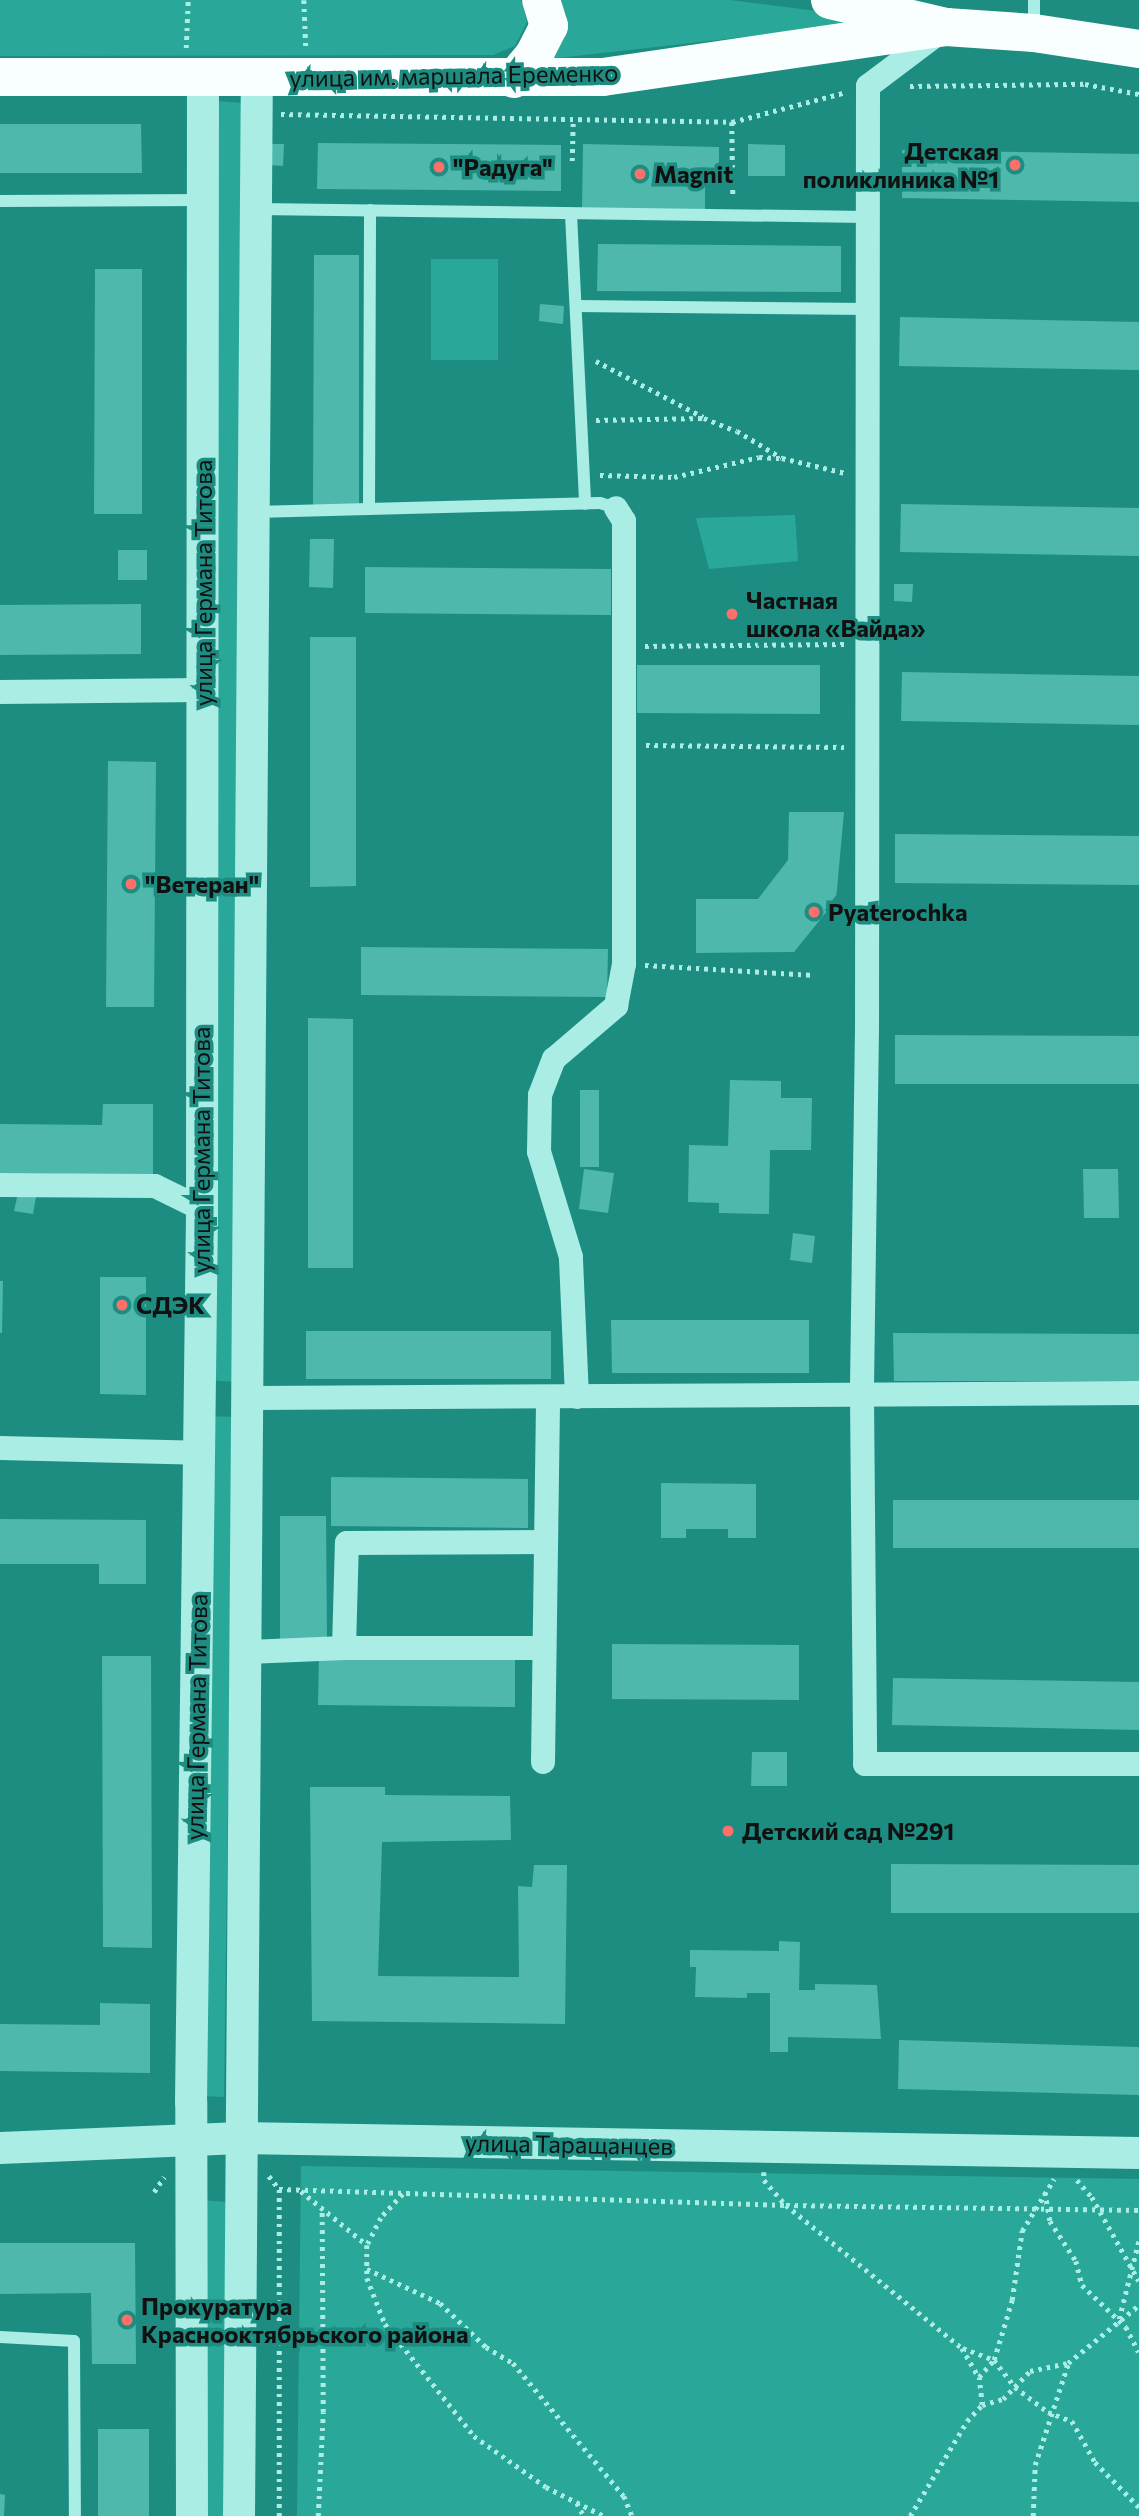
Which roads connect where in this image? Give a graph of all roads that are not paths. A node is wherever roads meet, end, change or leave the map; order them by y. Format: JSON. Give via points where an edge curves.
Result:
{"nodes":[{"id":1,"x":541,"y":0,"type":"edge"},
{"id":2,"x":830,"y":0,"type":"edge"},
{"id":3,"x":1034,"y":16,"type":"edge"},
{"id":4,"x":946,"y":27,"type":"junction"},
{"id":5,"x":1139,"y":49,"type":"edge"},
{"id":6,"x":0,"y":76,"type":"edge"},
{"id":7,"x":203,"y":77,"type":"junction"},
{"id":8,"x":257,"y":77,"type":"junction"},
{"id":9,"x":514,"y":79,"type":"junction"},
{"id":10,"x":205,"y":200,"type":"junction"},
{"id":11,"x":0,"y":201,"type":"edge"},
{"id":12,"x":257,"y":209,"type":"junction"},
{"id":13,"x":370,"y":210,"type":"junction"},
{"id":14,"x":571,"y":215,"type":"junction"},
{"id":15,"x":868,"y":217,"type":"junction"},
{"id":16,"x":576,"y":306,"type":"junction"},
{"id":17,"x":868,"y":309,"type":"junction"},
{"id":18,"x":585,"y":504,"type":"junction"},
{"id":19,"x":616,"y":508,"type":"joint"},
{"id":20,"x":369,"y":509,"type":"junction"},
{"id":21,"x":255,"y":512,"type":"junction"},
{"id":22,"x":202,"y":690,"type":"junction"},
{"id":23,"x":0,"y":692,"type":"edge"},
{"id":24,"x":0,"y":1185,"type":"edge"},
{"id":25,"x":202,"y":1209,"type":"junction"},
{"id":26,"x":1139,"y":1393,"type":"edge"},
{"id":27,"x":862,"y":1396,"type":"junction"},
{"id":28,"x":548,"y":1397,"type":"junction"},
{"id":29,"x":577,"y":1397,"type":"junction"},
{"id":30,"x":250,"y":1403,"type":"junction"},
{"id":31,"x":199,"y":1406,"type":"junction"},
{"id":32,"x":0,"y":1448,"type":"edge"},
{"id":33,"x":198,"y":1453,"type":"junction"},
{"id":34,"x":545,"y":1542,"type":"junction"},
{"id":35,"x":344,"y":1648,"type":"junction"},
{"id":36,"x":544,"y":1648,"type":"junction"},
{"id":37,"x":247,"y":1652,"type":"junction"},
{"id":38,"x":543,"y":1762,"type":"dead end"},
{"id":39,"x":1139,"y":1764,"type":"edge"},
{"id":40,"x":241,"y":2138,"type":"junction"},
{"id":41,"x":192,"y":2139,"type":"junction"},
{"id":42,"x":0,"y":2148,"type":"edge"},
{"id":43,"x":1139,"y":2153,"type":"edge"},
{"id":44,"x":0,"y":2337,"type":"edge"},
{"id":45,"x":75,"y":2516,"type":"edge"},
{"id":46,"x":192,"y":2516,"type":"edge"},
{"id":47,"x":239,"y":2516,"type":"edge"}],
"edges":[{"from":1,"to":9,"type":"highway","via":[[549,26]]},
{"from":2,"to":4,"type":"highway","name":"улица им. маршала Еременко"},
{"from":3,"to":4,"type":"highway","name":"улица им. маршала Еременко"},
{"from":3,"to":5,"type":"highway","name":"улица им. маршала Еременко"},
{"from":4,"to":9,"type":"highway","name":"улица им. маршала Еременко","via":[[603,77]]},
{"from":4,"to":15,"type":"street","via":[[868,86]]},
{"from":6,"to":7,"type":"highway","name":"улица им. маршала Еременко"},
{"from":7,"to":8,"type":"highway","name":"улица им. маршала Еременко"},
{"from":7,"to":10,"type":"street","name":"улица Германа Титова"},
{"from":8,"to":9,"type":"highway","name":"улица им. маршала Еременко"},
{"from":8,"to":12,"type":"street"},
{"from":10,"to":11,"type":"lane"},
{"from":10,"to":22,"type":"street","name":"улица Германа Титова"},
{"from":12,"to":13,"type":"lane"},
{"from":12,"to":21,"type":"street","name":"улица Германа Титова"},
{"from":13,"to":14,"type":"lane"},
{"from":13,"to":20,"type":"lane"},
{"from":14,"to":15,"type":"lane"},
{"from":14,"to":16,"type":"lane"},
{"from":15,"to":17,"type":"street"},
{"from":16,"to":17,"type":"lane"},
{"from":16,"to":18,"type":"lane"},
{"from":17,"to":27,"type":"street"},
{"from":18,"to":19,"type":"lane"},
{"from":18,"to":20,"type":"lane"},
{"from":19,"to":29,"type":"street","via":[[624,521],[624,964],[616,1006],[554,1059],[540,1095],[539,1152],[571,1257]]},
{"from":20,"to":21,"type":"lane"},
{"from":21,"to":30,"type":"street","name":"улица Германа Титова"},
{"from":22,"to":23,"type":"street"},
{"from":22,"to":25,"type":"street","name":"улица Германа Титова"},
{"from":24,"to":25,"type":"street","via":[[155,1186]]},
{"from":25,"to":31,"type":"street","name":"улица Германа Титова"},
{"from":26,"to":27,"type":"street"},
{"from":27,"to":29,"type":"street"},
{"from":27,"to":39,"type":"street","via":[[864,1764]]},
{"from":28,"to":29,"type":"street"},
{"from":28,"to":30,"type":"street"},
{"from":28,"to":34,"type":"street"},
{"from":30,"to":31,"type":"street"},
{"from":30,"to":37,"type":"street","name":"улица Германа Титова"},
{"from":31,"to":33,"type":"street","name":"улица Германа Титова"},
{"from":32,"to":33,"type":"street"},
{"from":33,"to":41,"type":"street","name":"улица Германа Титова"},
{"from":34,"to":35,"type":"street","via":[[347,1543]]},
{"from":34,"to":36,"type":"street"},
{"from":35,"to":36,"type":"street"},
{"from":35,"to":37,"type":"street"},
{"from":36,"to":38,"type":"street"},
{"from":37,"to":40,"type":"street","name":"улица Германа Титова"},
{"from":40,"to":41,"type":"street","name":"улица Таращанцев"},
{"from":40,"to":43,"type":"street","name":"улица Таращанцев"},
{"from":40,"to":47,"type":"street","name":"улица Германа Титова"},
{"from":41,"to":42,"type":"street","name":"улица Таращанцев"},
{"from":41,"to":46,"type":"street","name":"улица Германа Титова"},
{"from":44,"to":45,"type":"lane","via":[[74,2341]]}]}
